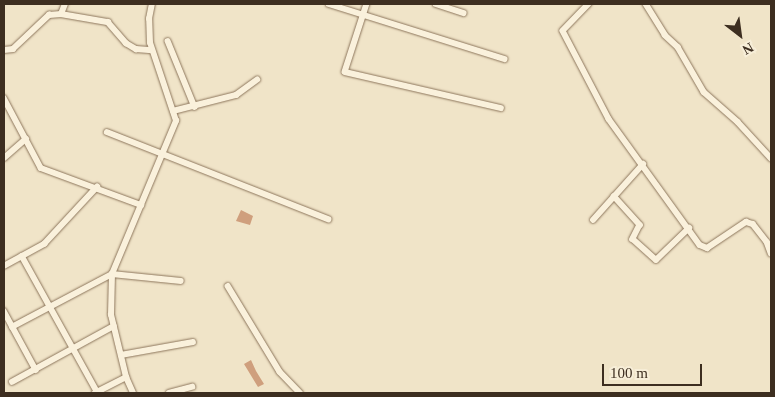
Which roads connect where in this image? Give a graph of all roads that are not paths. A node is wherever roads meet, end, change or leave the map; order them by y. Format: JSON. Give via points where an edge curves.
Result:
{"nodes":[{"id":1,"x":65,"y":4,"type":"edge"},
{"id":2,"x":152,"y":4,"type":"edge"},
{"id":3,"x":330,"y":4,"type":"edge"},
{"id":4,"x":367,"y":4,"type":"edge"},
{"id":5,"x":436,"y":4,"type":"edge"},
{"id":6,"x":589,"y":4,"type":"edge"},
{"id":7,"x":646,"y":4,"type":"edge"},
{"id":8,"x":464,"y":13,"type":"dead end"},
{"id":9,"x":61,"y":14,"type":"junction"},
{"id":10,"x":364,"y":14,"type":"junction"},
{"id":11,"x":168,"y":41,"type":"dead end"},
{"id":12,"x":4,"y":50,"type":"edge"},
{"id":13,"x":152,"y":50,"type":"junction"},
{"id":14,"x":506,"y":59,"type":"dead end"},
{"id":15,"x":257,"y":80,"type":"dead end"},
{"id":16,"x":4,"y":98,"type":"edge"},
{"id":17,"x":195,"y":107,"type":"junction"},
{"id":18,"x":501,"y":108,"type":"dead end"},
{"id":19,"x":173,"y":111,"type":"junction"},
{"id":20,"x":107,"y":132,"type":"dead end"},
{"id":21,"x":26,"y":139,"type":"junction"},
{"id":22,"x":162,"y":154,"type":"junction"},
{"id":23,"x":4,"y":158,"type":"edge"},
{"id":24,"x":771,"y":158,"type":"edge"},
{"id":25,"x":643,"y":164,"type":"junction"},
{"id":26,"x":97,"y":188,"type":"junction"},
{"id":27,"x":614,"y":196,"type":"junction"},
{"id":28,"x":141,"y":205,"type":"junction"},
{"id":29,"x":328,"y":219,"type":"dead end"},
{"id":30,"x":593,"y":220,"type":"dead end"},
{"id":31,"x":689,"y":228,"type":"junction"},
{"id":32,"x":771,"y":253,"type":"edge"},
{"id":33,"x":22,"y":256,"type":"junction"},
{"id":34,"x":4,"y":266,"type":"edge"},
{"id":35,"x":112,"y":274,"type":"junction"},
{"id":36,"x":181,"y":281,"type":"dead end"},
{"id":37,"x":228,"y":286,"type":"dead end"},
{"id":38,"x":51,"y":307,"type":"junction"},
{"id":39,"x":4,"y":311,"type":"edge"},
{"id":40,"x":114,"y":326,"type":"junction"},
{"id":41,"x":12,"y":327,"type":"junction"},
{"id":42,"x":193,"y":342,"type":"dead end"},
{"id":43,"x":74,"y":349,"type":"junction"},
{"id":44,"x":120,"y":355,"type":"junction"},
{"id":45,"x":36,"y":370,"type":"junction"},
{"id":46,"x":126,"y":377,"type":"junction"},
{"id":47,"x":12,"y":382,"type":"dead end"},
{"id":48,"x":192,"y":387,"type":"dead end"},
{"id":49,"x":97,"y":393,"type":"edge"},
{"id":50,"x":132,"y":393,"type":"edge"},
{"id":51,"x":169,"y":393,"type":"edge"},
{"id":52,"x":300,"y":393,"type":"edge"}],
"edges":[{"from":1,"to":9,"type":"street"},
{"from":2,"to":13,"type":"street","via":[[149,19]]},
{"from":3,"to":10,"type":"street"},
{"from":4,"to":10,"type":"street"},
{"from":5,"to":8,"type":"street"},
{"from":6,"to":25,"type":"street","via":[[563,31],[609,119]]},
{"from":7,"to":24,"type":"street","via":[[678,47],[704,92]]},
{"from":9,"to":12,"type":"street","via":[[49,15],[14,50]]},
{"from":9,"to":13,"type":"street","via":[[108,22],[126,43],[136,49]]},
{"from":10,"to":14,"type":"street"},
{"from":10,"to":18,"type":"street","via":[[345,72]]},
{"from":11,"to":17,"type":"street"},
{"from":13,"to":19,"type":"street"},
{"from":15,"to":17,"type":"street","via":[[236,95]]},
{"from":16,"to":21,"type":"street"},
{"from":17,"to":19,"type":"street"},
{"from":19,"to":22,"type":"street","via":[[176,121]]},
{"from":20,"to":22,"type":"street"},
{"from":21,"to":23,"type":"street"},
{"from":21,"to":26,"type":"street","via":[[41,168]]},
{"from":22,"to":28,"type":"street"},
{"from":22,"to":29,"type":"street"},
{"from":25,"to":27,"type":"street"},
{"from":25,"to":31,"type":"street"},
{"from":26,"to":28,"type":"street"},
{"from":26,"to":33,"type":"street","via":[[44,244]]},
{"from":27,"to":30,"type":"street"},
{"from":27,"to":31,"type":"street","via":[[640,225],[633,239],[656,260]]},
{"from":28,"to":35,"type":"street"},
{"from":31,"to":32,"type":"street","via":[[704,248],[746,222],[753,224]]},
{"from":33,"to":34,"type":"street"},
{"from":33,"to":38,"type":"street"},
{"from":35,"to":36,"type":"street"},
{"from":35,"to":38,"type":"street"},
{"from":35,"to":40,"type":"street","via":[[111,315]]},
{"from":37,"to":52,"type":"street","via":[[280,372]]},
{"from":38,"to":41,"type":"street"},
{"from":38,"to":43,"type":"street"},
{"from":39,"to":41,"type":"street"},
{"from":40,"to":43,"type":"street"},
{"from":40,"to":44,"type":"street"},
{"from":41,"to":45,"type":"street"},
{"from":42,"to":44,"type":"street"},
{"from":43,"to":45,"type":"street"},
{"from":43,"to":49,"type":"street"},
{"from":44,"to":46,"type":"street"},
{"from":45,"to":47,"type":"street"},
{"from":46,"to":49,"type":"street"},
{"from":46,"to":50,"type":"street"},
{"from":48,"to":51,"type":"street"}]}
